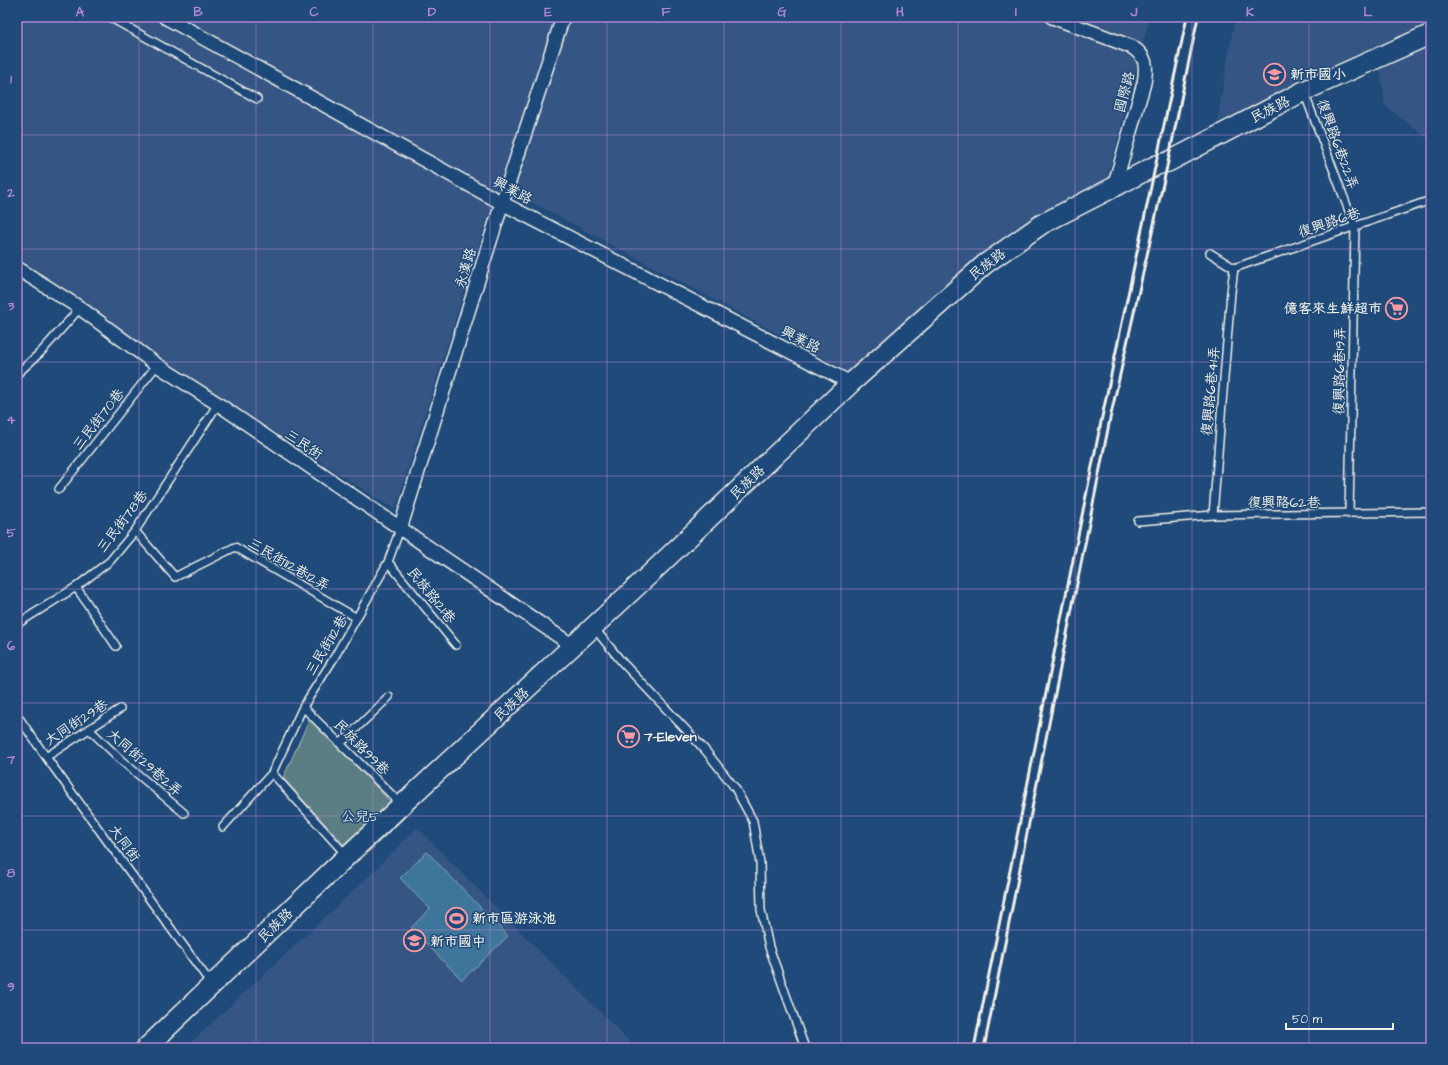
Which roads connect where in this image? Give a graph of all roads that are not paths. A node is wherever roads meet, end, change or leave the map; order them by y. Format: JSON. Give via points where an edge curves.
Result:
{"nodes":[{"id":1,"x":109,"y":17,"type":"edge"},
{"id":2,"x":165,"y":17,"type":"edge"},
{"id":3,"x":563,"y":17,"type":"edge"},
{"id":4,"x":1052,"y":17,"type":"edge"},
{"id":5,"x":1431,"y":34,"type":"edge"},
{"id":6,"x":1304,"y":91,"type":"junction"},
{"id":7,"x":257,"y":99,"type":"dead end"},
{"id":8,"x":1114,"y":187,"type":"junction"},
{"id":9,"x":1431,"y":200,"type":"edge"},
{"id":10,"x":502,"y":202,"type":"junction"},
{"id":11,"x":1355,"y":227,"type":"junction"},
{"id":12,"x":1210,"y":253,"type":"dead end"},
{"id":13,"x":17,"y":268,"type":"edge"},
{"id":14,"x":1234,"y":268,"type":"junction"},
{"id":15,"x":80,"y":308,"type":"junction"},
{"id":16,"x":157,"y":365,"type":"junction"},
{"id":17,"x":17,"y":374,"type":"edge"},
{"id":18,"x":851,"y":383,"type":"junction"},
{"id":19,"x":218,"y":404,"type":"junction"},
{"id":20,"x":59,"y":489,"type":"dead end"},
{"id":21,"x":1431,"y":512,"type":"edge"},
{"id":22,"x":1349,"y":514,"type":"junction"},
{"id":23,"x":1213,"y":515,"type":"junction"},
{"id":24,"x":1138,"y":521,"type":"dead end"},
{"id":25,"x":400,"y":529,"type":"junction"},
{"id":26,"x":135,"y":531,"type":"junction"},
{"id":27,"x":388,"y":562,"type":"junction"},
{"id":28,"x":76,"y":587,"type":"junction"},
{"id":29,"x":357,"y":618,"type":"junction"},
{"id":30,"x":17,"y":624,"type":"edge"},
{"id":31,"x":594,"y":626,"type":"junction"},
{"id":32,"x":456,"y":645,"type":"dead end"},
{"id":33,"x":116,"y":646,"type":"dead end"},
{"id":34,"x":573,"y":646,"type":"junction"},
{"id":35,"x":390,"y":698,"type":"dead end"},
{"id":36,"x":303,"y":707,"type":"junction"},
{"id":37,"x":120,"y":708,"type":"dead end"},
{"id":38,"x":17,"y":715,"type":"edge"},
{"id":39,"x":89,"y":729,"type":"junction"},
{"id":40,"x":341,"y":743,"type":"junction"},
{"id":41,"x":46,"y":757,"type":"junction"},
{"id":42,"x":272,"y":773,"type":"junction"},
{"id":43,"x":402,"y":806,"type":"junction"},
{"id":44,"x":184,"y":813,"type":"dead end"},
{"id":45,"x":222,"y":827,"type":"dead end"},
{"id":46,"x":347,"y":856,"type":"junction"},
{"id":47,"x":212,"y":985,"type":"junction"},
{"id":48,"x":146,"y":1048,"type":"edge"},
{"id":49,"x":805,"y":1048,"type":"edge"}],
"edges":[{"from":1,"to":7,"type":"lane"},
{"from":2,"to":10,"type":"street","name":"興業路"},
{"from":3,"to":10,"type":"street","name":"永漢路"},
{"from":4,"to":8,"type":"street","name":"國際路","via":[[1132,47],[1146,63],[1144,82]]},
{"from":5,"to":6,"type":"street","name":"民族路"},
{"from":6,"to":8,"type":"street","name":"民族路","via":[[1168,162]]},
{"from":6,"to":11,"type":"lane","name":"復興路6巷22弄"},
{"from":8,"to":18,"type":"street","name":"民族路","via":[[1042,224],[984,264]]},
{"from":9,"to":11,"type":"lane","name":"復興路6巷"},
{"from":10,"to":18,"type":"street","name":"興業路"},
{"from":10,"to":25,"type":"street","name":"永漢路"},
{"from":11,"to":14,"type":"lane","name":"復興路6巷"},
{"from":11,"to":22,"type":"lane","name":"復興路6巷19弄"},
{"from":12,"to":14,"type":"lane"},
{"from":13,"to":15,"type":"street","name":"三民街"},
{"from":14,"to":23,"type":"lane","name":"復興路6巷41弄"},
{"from":15,"to":16,"type":"street","name":"三民街"},
{"from":15,"to":17,"type":"lane","via":[[41,352]]},
{"from":16,"to":19,"type":"street","name":"三民街"},
{"from":16,"to":20,"type":"lane","name":"三民街70巷"},
{"from":18,"to":31,"type":"street","name":"民族路"},
{"from":19,"to":25,"type":"street","name":"三民街"},
{"from":19,"to":26,"type":"lane","name":"三民街78巷"},
{"from":21,"to":22,"type":"lane","name":"復興路62巷"},
{"from":22,"to":23,"type":"lane","name":"復興路62巷"},
{"from":23,"to":24,"type":"lane","name":"復興路62巷"},
{"from":25,"to":27,"type":"lane","name":"三民街112巷"},
{"from":25,"to":34,"type":"street","name":"三民街"},
{"from":26,"to":28,"type":"lane","name":"三民街78巷","via":[[110,562]]},
{"from":26,"to":29,"type":"lane","name":"三民街112巷12弄","via":[[175,577],[235,547]]},
{"from":27,"to":29,"type":"lane","name":"三民街112巷"},
{"from":27,"to":32,"type":"lane","name":"民族路121巷"},
{"from":28,"to":30,"type":"lane","name":"三民街78巷"},
{"from":28,"to":33,"type":"lane"},
{"from":29,"to":36,"type":"lane","name":"三民街112巷"},
{"from":31,"to":34,"type":"street","name":"民族路"},
{"from":31,"to":49,"type":"lane","via":[[622,662],[705,750],[736,788],[753,821],[760,863],[761,910],[769,947]]},
{"from":34,"to":43,"type":"street","name":"民族路"},
{"from":35,"to":40,"type":"lane"},
{"from":36,"to":40,"type":"lane","name":"民族路99巷"},
{"from":36,"to":42,"type":"lane","name":"三民街112巷"},
{"from":37,"to":39,"type":"lane","name":"大同街29巷"},
{"from":38,"to":41,"type":"lane","name":"大同街"},
{"from":39,"to":41,"type":"lane","name":"大同街29巷"},
{"from":39,"to":44,"type":"lane","name":"大同街29巷2弄","via":[[122,761]]},
{"from":40,"to":43,"type":"lane","name":"民族路99巷"},
{"from":41,"to":47,"type":"lane","name":"大同街"},
{"from":42,"to":45,"type":"lane","name":"三民街112巷"},
{"from":42,"to":46,"type":"lane"},
{"from":43,"to":46,"type":"street","name":"民族路"},
{"from":46,"to":47,"type":"street","name":"民族路"},
{"from":47,"to":48,"type":"street","name":"民族路"}]}
